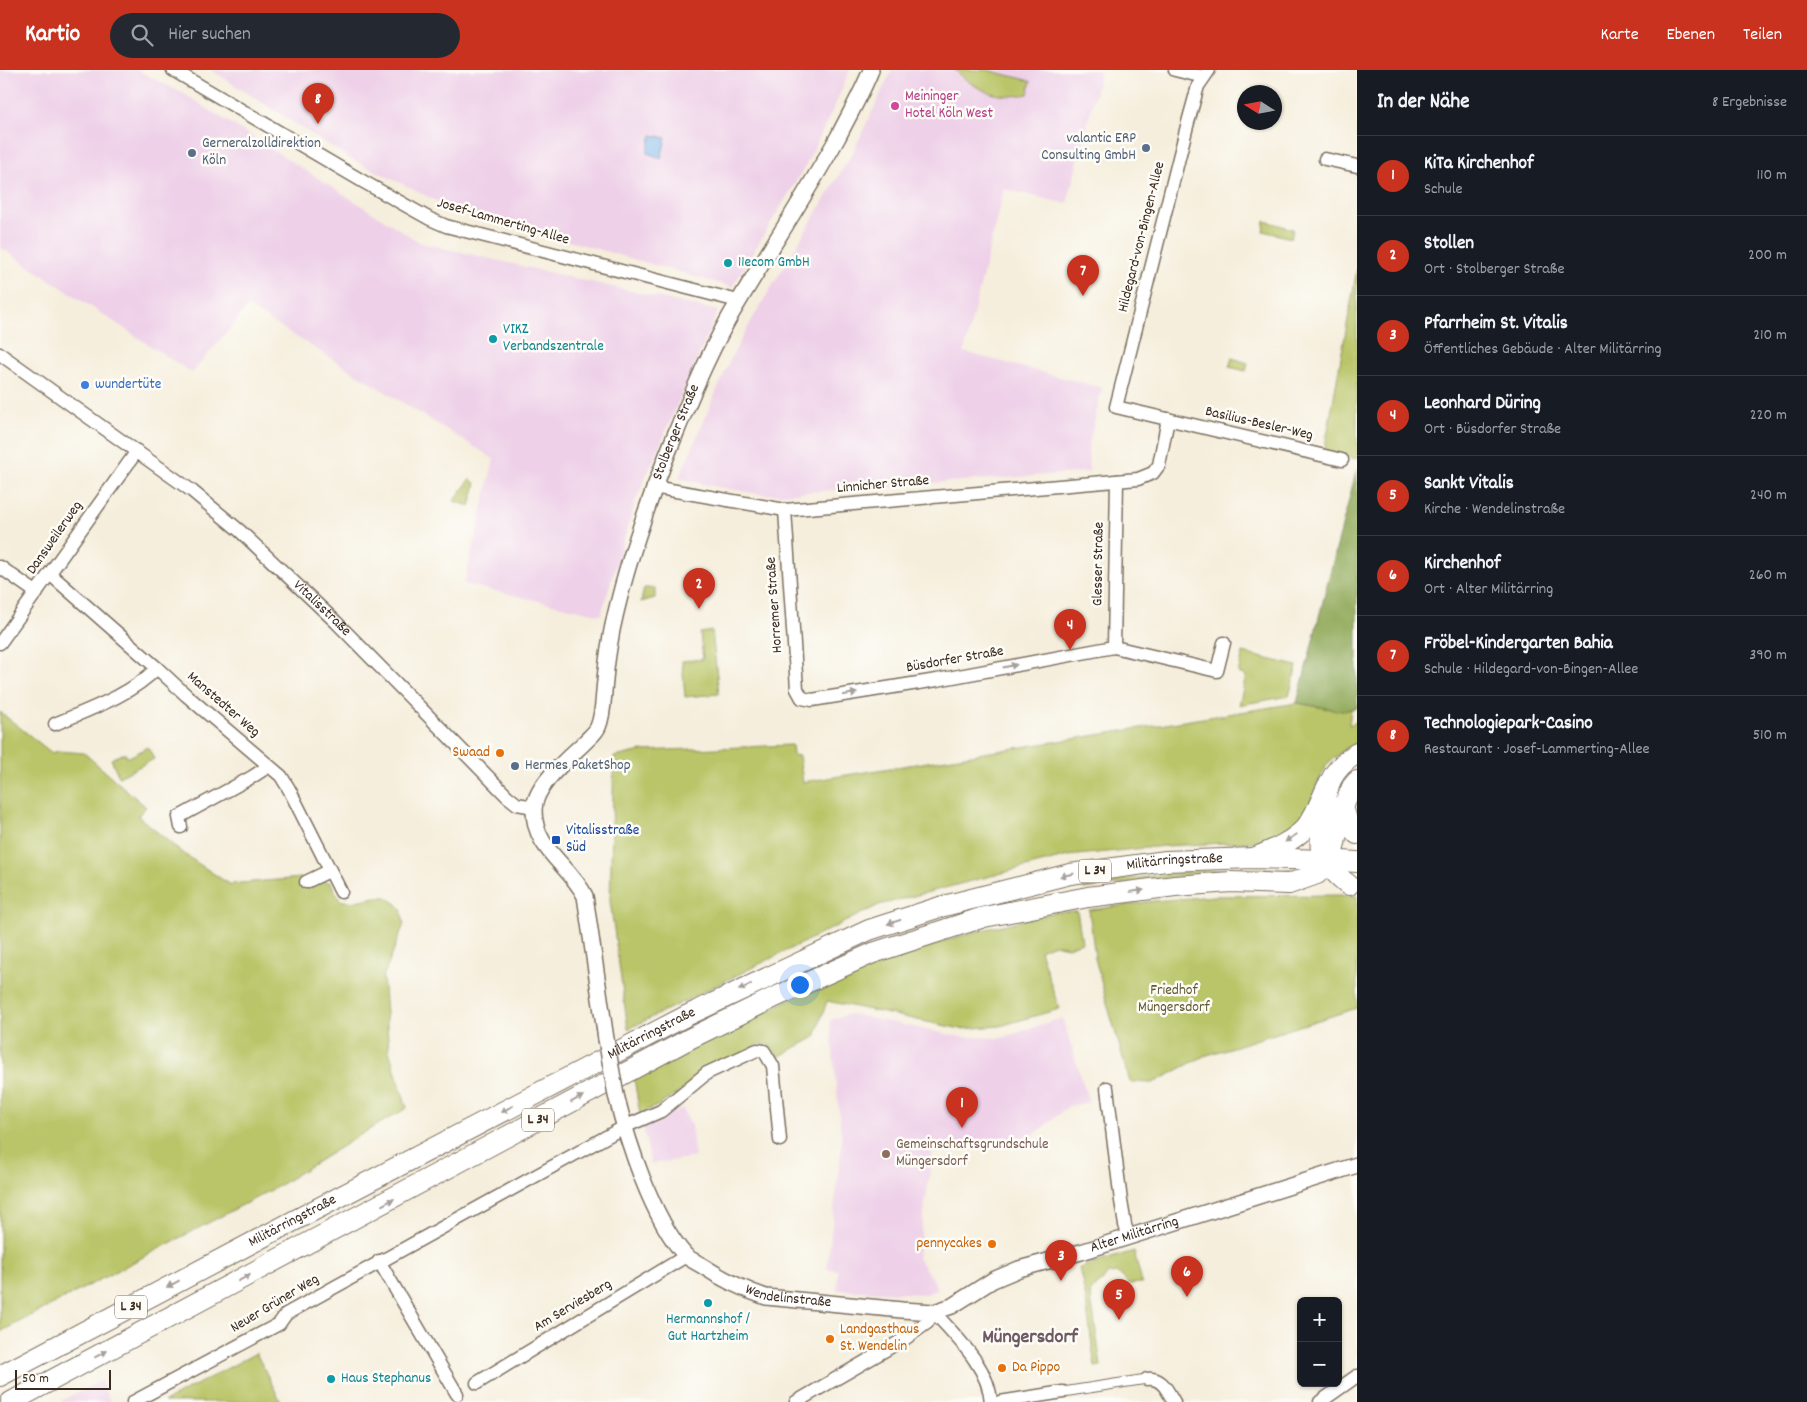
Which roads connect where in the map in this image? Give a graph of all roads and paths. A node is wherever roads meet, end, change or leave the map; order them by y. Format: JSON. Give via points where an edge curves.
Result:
{"nodes":[{"id":1,"x":173,"y":70,"type":"edge"},
{"id":2,"x":871,"y":70,"type":"edge"},
{"id":3,"x":1175,"y":70,"type":"edge"},
{"id":4,"x":1206,"y":74,"type":"edge"},
{"id":5,"x":1325,"y":159,"type":"dead end"},
{"id":6,"x":1357,"y":166,"type":"edge"},
{"id":7,"x":738,"y":302,"type":"junction"},
{"id":8,"x":0,"y":354,"type":"edge"},
{"id":9,"x":1116,"y":407,"type":"joint"},
{"id":10,"x":1168,"y":420,"type":"junction"},
{"id":11,"x":136,"y":451,"type":"junction"},
{"id":12,"x":1342,"y":460,"type":"dead end"},
{"id":13,"x":1117,"y":481,"type":"junction"},
{"id":14,"x":654,"y":487,"type":"junction"},
{"id":15,"x":785,"y":510,"type":"junction"},
{"id":16,"x":0,"y":567,"type":"edge"},
{"id":17,"x":50,"y":574,"type":"junction"},
{"id":18,"x":37,"y":593,"type":"junction"},
{"id":19,"x":0,"y":643,"type":"edge"},
{"id":20,"x":1224,"y":643,"type":"dead end"},
{"id":21,"x":1114,"y":646,"type":"junction"},
{"id":22,"x":157,"y":668,"type":"junction"},
{"id":23,"x":802,"y":698,"type":"joint"},
{"id":24,"x":55,"y":724,"type":"dead end"},
{"id":25,"x":1357,"y":753,"type":"edge"},
{"id":26,"x":269,"y":766,"type":"junction"},
{"id":27,"x":1357,"y":781,"type":"edge"},
{"id":28,"x":1328,"y":786,"type":"junction"},
{"id":29,"x":1342,"y":806,"type":"junction"},
{"id":30,"x":534,"y":808,"type":"junction"},
{"id":31,"x":181,"y":827,"type":"dead end"},
{"id":32,"x":1357,"y":834,"type":"edge"},
{"id":33,"x":1254,"y":858,"type":"junction"},
{"id":34,"x":1326,"y":860,"type":"junction"},
{"id":35,"x":1357,"y":862,"type":"edge"},
{"id":36,"x":329,"y":871,"type":"junction"},
{"id":37,"x":306,"y":882,"type":"dead end"},
{"id":38,"x":1288,"y":884,"type":"junction"},
{"id":39,"x":1353,"y":885,"type":"edge"},
{"id":40,"x":341,"y":892,"type":"dead end"},
{"id":41,"x":1107,"y":1088,"type":"dead end"},
{"id":42,"x":624,"y":1127,"type":"junction"},
{"id":43,"x":780,"y":1140,"type":"dead end"},
{"id":44,"x":1357,"y":1165,"type":"edge"},
{"id":45,"x":1129,"y":1237,"type":"junction"},
{"id":46,"x":686,"y":1256,"type":"junction"},
{"id":47,"x":380,"y":1261,"type":"junction"},
{"id":48,"x":934,"y":1312,"type":"junction"},
{"id":49,"x":0,"y":1376,"type":"edge"},
{"id":50,"x":1357,"y":1376,"type":"edge"},
{"id":51,"x":1147,"y":1379,"type":"joint"},
{"id":52,"x":477,"y":1383,"type":"dead end"},
{"id":53,"x":1063,"y":1392,"type":"joint"},
{"id":54,"x":457,"y":1394,"type":"dead end"},
{"id":55,"x":11,"y":1402,"type":"edge"},
{"id":56,"x":133,"y":1402,"type":"edge"},
{"id":57,"x":796,"y":1402,"type":"edge"},
{"id":58,"x":991,"y":1402,"type":"edge"},
{"id":59,"x":1000,"y":1402,"type":"edge"},
{"id":60,"x":1174,"y":1402,"type":"edge"},
{"id":61,"x":1320,"y":1402,"type":"edge"}],
"edges":[{"from":1,"to":7,"type":"street","name":"Josef-Lammerting-Allee","via":[[446,226]]},
{"from":2,"to":7,"type":"street","name":"Stolberger Straße","via":[[810,187]]},
{"from":3,"to":4,"type":"street","name":"Hildegard-von-Bingen-Allee"},
{"from":4,"to":9,"type":"street","name":"Hildegard-von-Bingen-Allee","via":[[1198,86],[1187,126]]},
{"from":5,"to":6,"type":"street"},
{"from":7,"to":14,"type":"street","name":"Stolberger Straße","via":[[700,375]]},
{"from":8,"to":11,"type":"street","name":"Vitalisstraße"},
{"from":9,"to":10,"type":"street","name":"Basilius-Besler-Weg"},
{"from":10,"to":12,"type":"street","name":"Basilius-Besler-Weg"},
{"from":10,"to":13,"type":"street","via":[[1159,465],[1153,473],[1138,480]]},
{"from":11,"to":17,"type":"street","name":"Dansweilerweg"},
{"from":11,"to":30,"type":"street","name":"Vitalisstraße","via":[[240,530],[336,622],[507,796],[517,804]]},
{"from":13,"to":15,"type":"street","name":"Linnicher Straße"},
{"from":13,"to":21,"type":"street","name":"Glesser Straße"},
{"from":14,"to":15,"type":"street","name":"Linnicher Straße"},
{"from":14,"to":30,"type":"street","name":"Stolberger Straße","via":[[637,533],[614,624],[602,716],[597,730],[540,788]]},
{"from":15,"to":23,"type":"street","name":"Horremer Straße","via":[[798,689]]},
{"from":16,"to":18,"type":"street"},
{"from":17,"to":18,"type":"street","name":"Dansweilerweg"},
{"from":17,"to":22,"type":"street","name":"Manstedter Weg"},
{"from":18,"to":19,"type":"street","name":"Dansweilerweg"},
{"from":20,"to":21,"type":"street","via":[[1217,671],[1206,665]]},
{"from":23,"to":21,"type":"street","name":"Büsdorfer Straße","one_way":true,"via":[[812,700],[937,680]]},
{"from":22,"to":24,"type":"street","via":[[145,680]]},
{"from":22,"to":26,"type":"street","name":"Manstedter Weg"},
{"from":25,"to":28,"type":"main road","via":[[1335,772]]},
{"from":26,"to":31,"type":"street","via":[[179,817]]},
{"from":26,"to":36,"type":"street","name":"Manstedter Weg","via":[[289,789]]},
{"from":27,"to":29,"type":"main road"},
{"from":28,"to":33,"type":"main road","one_way":true,"via":[[1305,828],[1280,846]]},
{"from":28,"to":34,"type":"main road","via":[[1321,845]]},
{"from":29,"to":32,"type":"main road","via":[[1348,823]]},
{"from":29,"to":34,"type":"main road","via":[[1335,846]]},
{"from":30,"to":42,"type":"street","name":"Wendelinstraße","bridge":true,"via":[[539,838],[575,880],[588,908],[606,1039]]},
{"from":33,"to":34,"type":"main road","name":"Militärringstraße","number":"L 34"},
{"from":33,"to":49,"type":"main road","name":"Militärringstraße","number":"L 34","one_way":true,"via":[[1166,861],[1070,874],[940,907],[869,930],[686,1016]]},
{"from":34,"to":35,"type":"main road","name":"Militärringstraße","number":"L 34"},
{"from":34,"to":38,"type":"main road","via":[[1317,874]]},
{"from":34,"to":39,"type":"main road","via":[[1340,879]]},
{"from":36,"to":37,"type":"street"},
{"from":36,"to":40,"type":"street","name":"Manstedter Weg"},
{"from":38,"to":39,"type":"main road","name":"Militärringstraße","number":"L 34"},
{"from":55,"to":38,"type":"main road","name":"Militärringstraße","number":"L 34","one_way":true,"via":[[689,1039],[873,953],[984,917],[1088,897],[1231,882]]},
{"from":41,"to":45,"type":"street","via":[[1121,1201]]},
{"from":42,"to":43,"type":"street","via":[[661,1111],[707,1073],[757,1050],[764,1051],[773,1066]]},
{"from":42,"to":46,"type":"street","name":"Wendelinstraße","via":[[647,1189],[667,1229]]},
{"from":42,"to":47,"type":"street","name":"Neuer Grüner Weg"},
{"from":44,"to":45,"type":"street","name":"Alter Militärring"},
{"from":45,"to":48,"type":"street","name":"Alter Militärring","via":[[1011,1272],[952,1306]]},
{"from":46,"to":48,"type":"street","name":"Wendelinstraße","via":[[723,1280],[766,1297]]},
{"from":46,"to":52,"type":"street","name":"Am Serviesberg"},
{"from":47,"to":54,"type":"street"},
{"from":47,"to":56,"type":"street","name":"Neuer Grüner Weg","via":[[286,1314],[279,1324]]},
{"from":48,"to":57,"type":"street","name":"Alter Militärring","via":[[927,1322],[906,1338]]},
{"from":48,"to":58,"type":"street","via":[[985,1376]]},
{"from":50,"to":61,"type":"street"},
{"from":51,"to":53,"type":"street"},
{"from":51,"to":60,"type":"street","via":[[1162,1382]]},
{"from":53,"to":59,"type":"street"}]}
